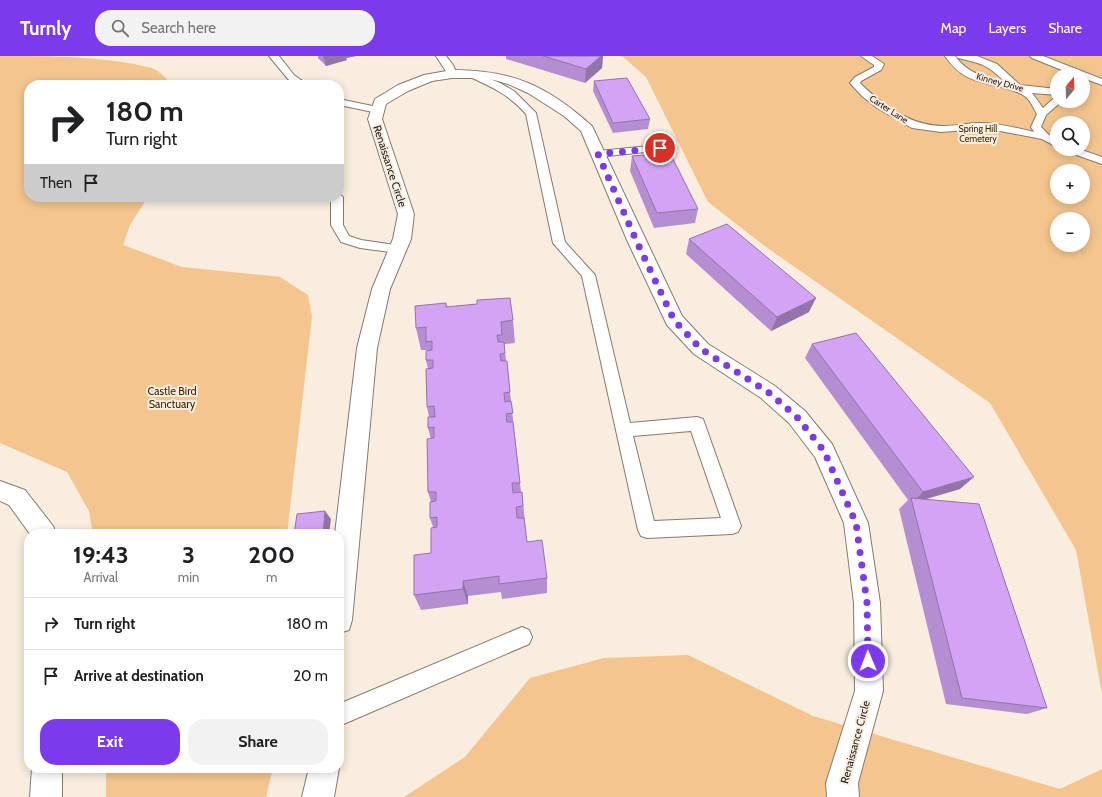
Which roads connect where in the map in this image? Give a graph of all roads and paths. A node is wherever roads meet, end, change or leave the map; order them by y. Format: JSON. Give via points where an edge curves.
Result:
{"nodes":[{"id":1,"x":274,"y":56,"type":"edge"},
{"id":2,"x":440,"y":56,"type":"edge"},
{"id":3,"x":866,"y":56,"type":"edge"},
{"id":4,"x":950,"y":56,"type":"edge"},
{"id":5,"x":961,"y":56,"type":"edge"},
{"id":6,"x":1035,"y":56,"type":"edge"},
{"id":7,"x":1065,"y":68,"type":"edge"},
{"id":8,"x":461,"y":74,"type":"junction"},
{"id":9,"x":1090,"y":78,"type":"edge"},
{"id":10,"x":296,"y":80,"type":"edge"},
{"id":11,"x":1102,"y":83,"type":"edge"},
{"id":12,"x":1090,"y":87,"type":"edge"},
{"id":13,"x":1017,"y":88,"type":"junction"},
{"id":14,"x":1050,"y":92,"type":"edge"},
{"id":15,"x":344,"y":103,"type":"edge"},
{"id":16,"x":1050,"y":107,"type":"edge"},
{"id":17,"x":378,"y":110,"type":"junction"},
{"id":18,"x":1042,"y":114,"type":"junction"},
{"id":19,"x":1045,"y":137,"type":"junction"},
{"id":20,"x":1050,"y":140,"type":"edge"},
{"id":21,"x":660,"y":148,"type":"dead end"},
{"id":22,"x":598,"y":154,"type":"junction"},
{"id":23,"x":1088,"y":156,"type":"edge"},
{"id":24,"x":1102,"y":161,"type":"edge"},
{"id":25,"x":337,"y":202,"type":"edge"},
{"id":26,"x":398,"y":249,"type":"junction"},
{"id":27,"x":624,"y":430,"type":"junction"},
{"id":28,"x":0,"y":491,"type":"edge"},
{"id":29,"x":40,"y":529,"type":"edge"},
{"id":30,"x":344,"y":571,"type":"edge"},
{"id":31,"x":522,"y":637,"type":"dead end"},
{"id":32,"x":344,"y":713,"type":"edge"},
{"id":33,"x":48,"y":773,"type":"edge"},
{"id":34,"x":323,"y":773,"type":"edge"},
{"id":35,"x":46,"y":797,"type":"edge"},
{"id":36,"x":318,"y":797,"type":"edge"},
{"id":37,"x":843,"y":797,"type":"edge"}],
"edges":[{"from":1,"to":10,"type":"lane"},
{"from":2,"to":8,"type":"lane"},
{"from":3,"to":19,"type":"lane","name":"Carter Lane","via":[[879,64],[878,68],[858,79],[855,83],[859,89],[913,124],[931,129],[1003,127]]},
{"from":4,"to":13,"type":"lane","name":"Kinney Drive","via":[[960,69],[974,76]]},
{"from":5,"to":13,"type":"lane","via":[[994,66]]},
{"from":6,"to":7,"type":"lane"},
{"from":8,"to":17,"type":"street","name":"Renaissance Circle","via":[[430,78],[403,88],[380,102]]},
{"from":8,"to":22,"type":"street","name":"Renaissance Circle","via":[[494,76],[533,90],[587,129]]},
{"from":8,"to":27,"type":"lane","via":[[500,87],[519,99],[531,113],[559,243],[588,275]]},
{"from":9,"to":11,"type":"lane"},
{"from":11,"to":12,"type":"lane"},
{"from":13,"to":14,"type":"lane","name":"Kinney Drive"},
{"from":13,"to":18,"type":"lane","via":[[1030,96]]},
{"from":15,"to":17,"type":"lane"},
{"from":16,"to":18,"type":"lane"},
{"from":17,"to":26,"type":"street","name":"Renaissance Circle","via":[[375,119],[406,214]]},
{"from":18,"to":19,"type":"lane","via":[[1036,127]]},
{"from":19,"to":20,"type":"lane"},
{"from":21,"to":22,"type":"lane"},
{"from":22,"to":37,"type":"street","name":"Renaissance Circle","via":[[674,320],[701,349],[768,392],[797,417],[824,451],[856,523],[867,603],[869,691],[842,782]]},
{"from":23,"to":24,"type":"lane"},
{"from":25,"to":26,"type":"lane","via":[[337,225],[345,239],[360,244]]},
{"from":26,"to":30,"type":"street","name":"Renaissance Circle","via":[[381,289],[367,348]]},
{"from":27,"to":27,"type":"lane","via":[[647,530],[732,526],[697,424]]},
{"from":28,"to":29,"type":"street","via":[[17,497]]},
{"from":31,"to":32,"type":"lane"},
{"from":33,"to":35,"type":"street"},
{"from":34,"to":36,"type":"street"}]}
